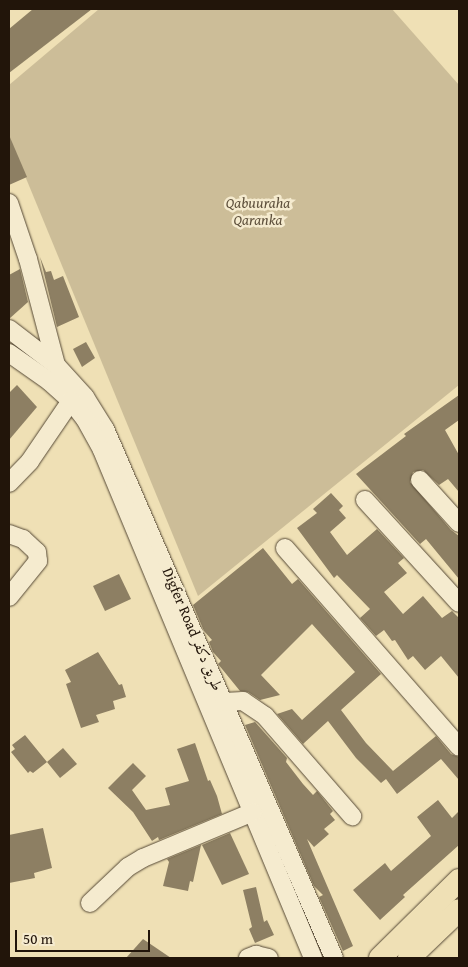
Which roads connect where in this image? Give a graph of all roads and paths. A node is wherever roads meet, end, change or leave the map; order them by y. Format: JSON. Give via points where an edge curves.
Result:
{"nodes":[{"id":1,"x":9,"y":202,"type":"edge"},
{"id":2,"x":9,"y":329,"type":"edge"},
{"id":3,"x":9,"y":353,"type":"edge"},
{"id":4,"x":56,"y":365,"type":"junction"},
{"id":5,"x":71,"y":401,"type":"junction"},
{"id":6,"x":420,"y":480,"type":"dead end"},
{"id":7,"x":9,"y":483,"type":"edge"},
{"id":8,"x":365,"y":500,"type":"dead end"},
{"id":9,"x":459,"y":523,"type":"edge"},
{"id":10,"x":9,"y":534,"type":"edge"},
{"id":11,"x":285,"y":548,"type":"dead end"},
{"id":12,"x":9,"y":597,"type":"edge"},
{"id":13,"x":459,"y":603,"type":"edge"},
{"id":14,"x":224,"y":702,"type":"junction"},
{"id":15,"x":459,"y":747,"type":"edge"},
{"id":16,"x":254,"y":812,"type":"junction"},
{"id":17,"x":352,"y":816,"type":"dead end"},
{"id":18,"x":459,"y":880,"type":"edge"},
{"id":19,"x":90,"y":903,"type":"dead end"},
{"id":20,"x":459,"y":910,"type":"edge"},
{"id":21,"x":248,"y":958,"type":"edge"},
{"id":22,"x":269,"y":958,"type":"edge"},
{"id":23,"x":313,"y":958,"type":"edge"},
{"id":24,"x":334,"y":958,"type":"edge"},
{"id":25,"x":380,"y":958,"type":"edge"},
{"id":26,"x":409,"y":958,"type":"edge"}],
"edges":[{"from":1,"to":4,"type":"street"},
{"from":2,"to":4,"type":"street","name":"Digfer Road طريق دكفر"},
{"from":3,"to":5,"type":"street","name":"Digfer Road طريق دكفر"},
{"from":4,"to":14,"type":"street","name":"Digfer Road طريق دكفر","via":[[85,397],[105,429]]},
{"from":5,"to":7,"type":"street","via":[[30,461]]},
{"from":5,"to":16,"type":"street","name":"Digfer Road طريق دكفر","via":[[86,419],[102,450]]},
{"from":6,"to":9,"type":"street"},
{"from":8,"to":13,"type":"street"},
{"from":10,"to":12,"type":"street","via":[[24,539],[38,552],[38,561]]},
{"from":11,"to":15,"type":"street"},
{"from":14,"to":17,"type":"street","via":[[243,701],[265,716]]},
{"from":14,"to":24,"type":"street","name":"Digfer Road طريق دكفر"},
{"from":16,"to":19,"type":"street","via":[[143,858],[128,867]]},
{"from":16,"to":23,"type":"street","name":"Digfer Road طريق دكفر"},
{"from":18,"to":25,"type":"main road"},
{"from":20,"to":26,"type":"main road"},
{"from":21,"to":22,"type":"street","via":[[256,954]]}]}
